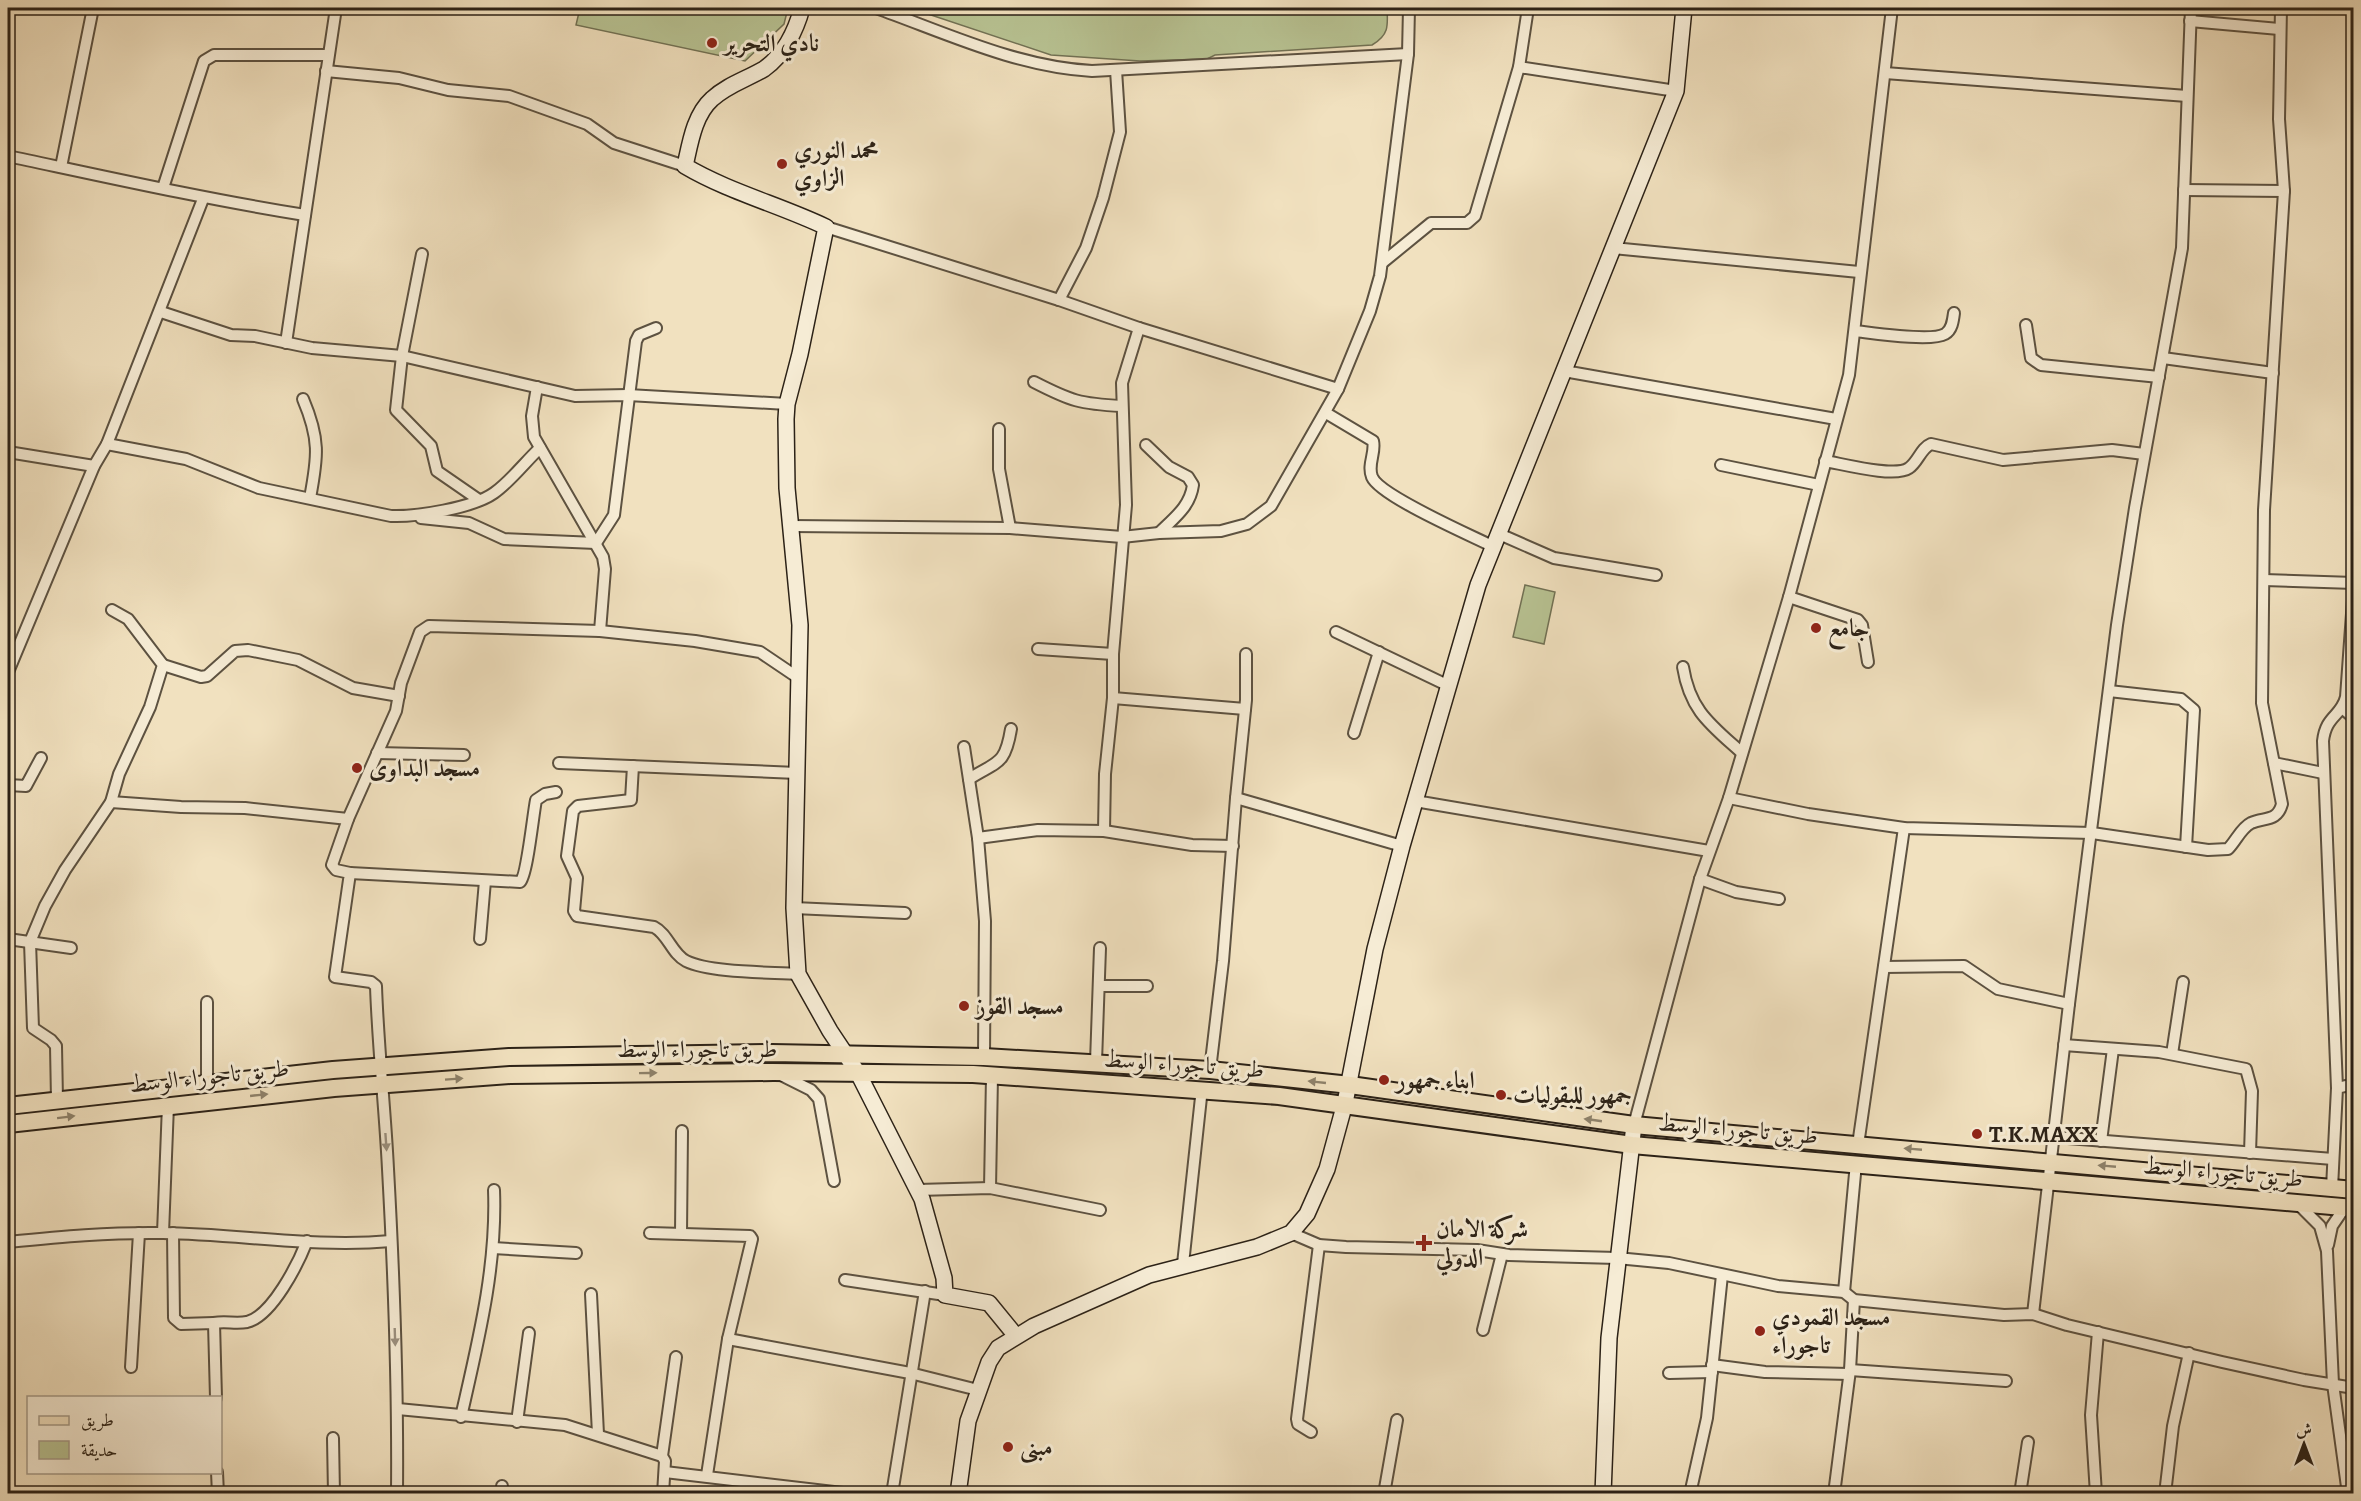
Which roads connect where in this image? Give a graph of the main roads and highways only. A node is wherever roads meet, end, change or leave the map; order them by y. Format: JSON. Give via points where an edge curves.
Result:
{"nodes":[{"id":1,"x":8,"y":1106,"type":"edge"},
{"id":2,"x":8,"y":1124,"type":"edge"},
{"id":3,"x":2354,"y":1190,"type":"edge"},
{"id":4,"x":2349,"y":1208,"type":"edge"}],
"edges":[{"from":3,"to":1,"type":"main road","one_way":true,"via":[[1634,1125],[1350,1085],[1210,1070],[984,1057],[509,1057],[379,1066]]},
{"from":2,"to":4,"type":"main road","name":"طريق تاجوراء الوسط","one_way":true,"via":[[382,1083],[510,1075],[773,1071],[992,1076],[1202,1088],[1632,1145]]}]}
